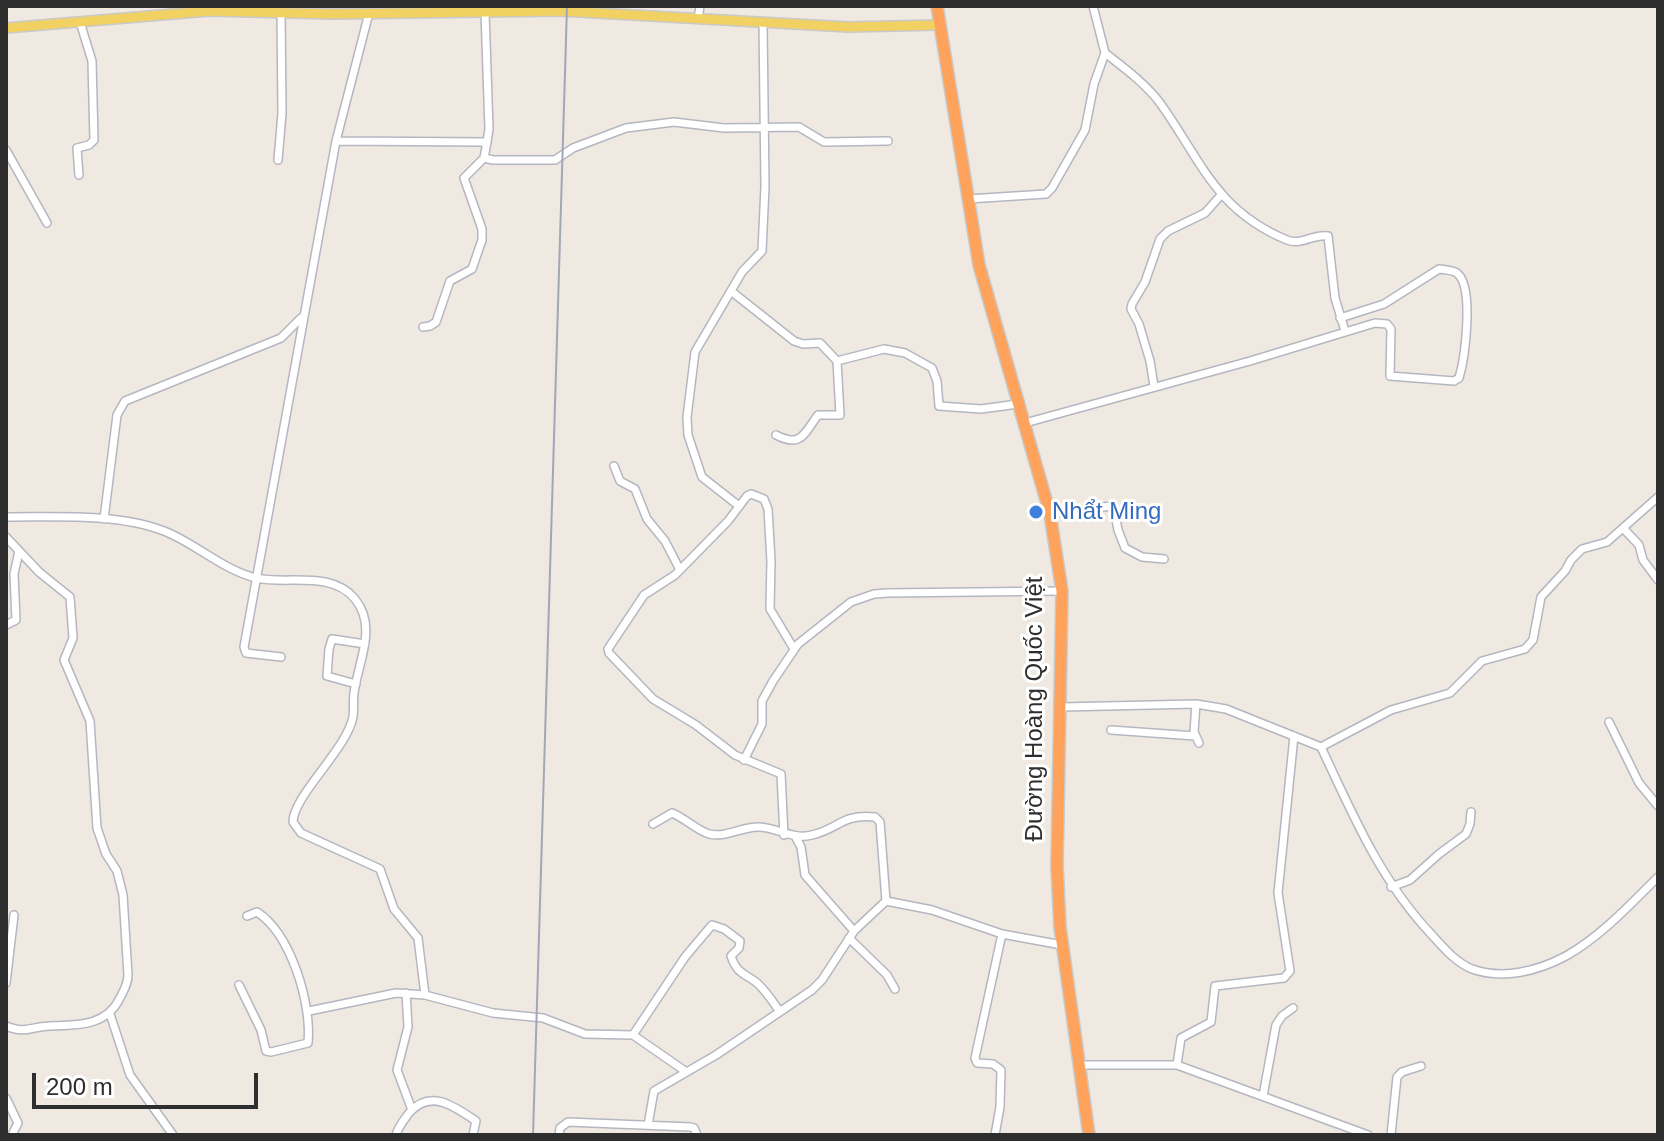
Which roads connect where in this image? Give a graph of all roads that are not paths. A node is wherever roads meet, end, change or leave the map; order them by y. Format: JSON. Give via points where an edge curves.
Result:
{"nodes":[{"id":1,"x":700,"y":6,"type":"edge"},
{"id":2,"x":937,"y":6,"type":"edge"},
{"id":3,"x":1093,"y":6,"type":"edge"},
{"id":4,"x":210,"y":9,"type":"edge"},
{"id":5,"x":561,"y":9,"type":"edge"},
{"id":6,"x":375,"y":11,"type":"edge"},
{"id":7,"x":626,"y":11,"type":"edge"},
{"id":8,"x":485,"y":12,"type":"junction"},
{"id":9,"x":281,"y":13,"type":"junction"},
{"id":10,"x":698,"y":19,"type":"junction"},
{"id":11,"x":80,"y":22,"type":"junction"},
{"id":12,"x":763,"y":22,"type":"junction"},
{"id":13,"x":940,"y":25,"type":"junction"},
{"id":14,"x":6,"y":28,"type":"edge"},
{"id":15,"x":1105,"y":53,"type":"junction"},
{"id":16,"x":763,"y":127,"type":"junction"},
{"id":17,"x":336,"y":141,"type":"junction"},
{"id":18,"x":888,"y":141,"type":"dead end"},
{"id":19,"x":487,"y":142,"type":"junction"},
{"id":20,"x":6,"y":150,"type":"edge"},
{"id":21,"x":484,"y":158,"type":"junction"},
{"id":22,"x":278,"y":160,"type":"dead end"},
{"id":23,"x":79,"y":175,"type":"dead end"},
{"id":24,"x":1221,"y":195,"type":"junction"},
{"id":25,"x":968,"y":199,"type":"junction"},
{"id":26,"x":47,"y":223,"type":"dead end"},
{"id":27,"x":731,"y":291,"type":"junction"},
{"id":28,"x":304,"y":313,"type":"junction"},
{"id":29,"x":1340,"y":318,"type":"junction"},
{"id":30,"x":423,"y":327,"type":"dead end"},
{"id":31,"x":1345,"y":331,"type":"junction"},
{"id":32,"x":837,"y":361,"type":"junction"},
{"id":33,"x":1154,"y":386,"type":"junction"},
{"id":34,"x":1018,"y":404,"type":"junction"},
{"id":35,"x":1025,"y":423,"type":"junction"},
{"id":36,"x":776,"y":435,"type":"dead end"},
{"id":37,"x":614,"y":466,"type":"dead end"},
{"id":38,"x":1658,"y":497,"type":"edge"},
{"id":39,"x":739,"y":506,"type":"junction"},
{"id":40,"x":1050,"y":514,"type":"junction"},
{"id":41,"x":6,"y":517,"type":"edge"},
{"id":42,"x":104,"y":519,"type":"junction"},
{"id":43,"x":1623,"y":528,"type":"junction"},
{"id":44,"x":6,"y":537,"type":"edge"},
{"id":45,"x":19,"y":551,"type":"junction"},
{"id":46,"x":1164,"y":559,"type":"dead end"},
{"id":47,"x":680,"y":570,"type":"junction"},
{"id":48,"x":256,"y":578,"type":"junction"},
{"id":49,"x":1658,"y":580,"type":"edge"},
{"id":50,"x":1062,"y":591,"type":"junction"},
{"id":51,"x":6,"y":625,"type":"edge"},
{"id":52,"x":365,"y":644,"type":"junction"},
{"id":53,"x":794,"y":649,"type":"junction"},
{"id":54,"x":281,"y":657,"type":"dead end"},
{"id":55,"x":356,"y":684,"type":"junction"},
{"id":56,"x":1196,"y":704,"type":"junction"},
{"id":57,"x":1061,"y":707,"type":"junction"},
{"id":58,"x":1609,"y":722,"type":"dead end"},
{"id":59,"x":1111,"y":730,"type":"dead end"},
{"id":60,"x":1294,"y":736,"type":"junction"},
{"id":61,"x":1321,"y":747,"type":"junction"},
{"id":62,"x":744,"y":760,"type":"junction"},
{"id":63,"x":1658,"y":806,"type":"edge"},
{"id":64,"x":1471,"y":812,"type":"dead end"},
{"id":65,"x":653,"y":824,"type":"dead end"},
{"id":66,"x":784,"y":835,"type":"junction"},
{"id":67,"x":795,"y":836,"type":"junction"},
{"id":68,"x":1658,"y":877,"type":"edge"},
{"id":69,"x":1391,"y":887,"type":"junction"},
{"id":70,"x":886,"y":901,"type":"junction"},
{"id":71,"x":14,"y":915,"type":"dead end"},
{"id":72,"x":247,"y":916,"type":"dead end"},
{"id":73,"x":854,"y":931,"type":"junction"},
{"id":74,"x":1002,"y":934,"type":"junction"},
{"id":75,"x":849,"y":938,"type":"junction"},
{"id":76,"x":1062,"y":945,"type":"junction"},
{"id":77,"x":6,"y":983,"type":"edge"},
{"id":78,"x":239,"y":985,"type":"dead end"},
{"id":79,"x":895,"y":989,"type":"dead end"},
{"id":80,"x":406,"y":993,"type":"junction"},
{"id":81,"x":425,"y":995,"type":"junction"},
{"id":82,"x":1293,"y":1008,"type":"dead end"},
{"id":83,"x":309,"y":1011,"type":"junction"},
{"id":84,"x":780,"y":1012,"type":"junction"},
{"id":85,"x":110,"y":1014,"type":"junction"},
{"id":86,"x":6,"y":1026,"type":"edge"},
{"id":87,"x":633,"y":1035,"type":"junction"},
{"id":88,"x":1078,"y":1065,"type":"junction"},
{"id":89,"x":1177,"y":1065,"type":"junction"},
{"id":90,"x":1421,"y":1066,"type":"dead end"},
{"id":91,"x":685,"y":1071,"type":"junction"},
{"id":92,"x":1263,"y":1096,"type":"junction"},
{"id":93,"x":6,"y":1098,"type":"edge"},
{"id":94,"x":412,"y":1110,"type":"junction"},
{"id":95,"x":648,"y":1125,"type":"junction"},
{"id":96,"x":13,"y":1134,"type":"edge"},
{"id":97,"x":173,"y":1135,"type":"edge"},
{"id":98,"x":396,"y":1135,"type":"edge"},
{"id":99,"x":473,"y":1135,"type":"edge"},
{"id":100,"x":559,"y":1135,"type":"edge"},
{"id":101,"x":697,"y":1135,"type":"edge"},
{"id":102,"x":995,"y":1135,"type":"edge"},
{"id":103,"x":1089,"y":1135,"type":"edge"},
{"id":104,"x":1368,"y":1135,"type":"edge"},
{"id":105,"x":1391,"y":1135,"type":"edge"}],
"edges":[{"from":1,"to":10,"type":"street"},
{"from":2,"to":13,"type":"highway","name":"Đường Hoàng Quốc Việt"},
{"from":3,"to":15,"type":"street"},
{"from":4,"to":9,"type":"main road"},
{"from":4,"to":11,"type":"main road"},
{"from":5,"to":7,"type":"main road"},
{"from":5,"to":8,"type":"main road"},
{"from":6,"to":8,"type":"main road"},
{"from":6,"to":9,"type":"main road"},
{"from":6,"to":17,"type":"street"},
{"from":7,"to":10,"type":"main road"},
{"from":8,"to":19,"type":"street"},
{"from":9,"to":22,"type":"street"},
{"from":10,"to":12,"type":"main road"},
{"from":11,"to":14,"type":"main road"},
{"from":11,"to":23,"type":"street","via":[[92,61],[94,140],[76,151]]},
{"from":12,"to":13,"type":"main road"},
{"from":12,"to":16,"type":"street"},
{"from":13,"to":25,"type":"highway","name":"Đường Hoàng Quốc Việt"},
{"from":15,"to":24,"type":"street","via":[[1158,101]]},
{"from":15,"to":25,"type":"street","via":[[1085,130],[1050,191]]},
{"from":16,"to":18,"type":"street","via":[[799,127],[831,143]]},
{"from":16,"to":21,"type":"street","via":[[674,122],[635,126],[573,148],[555,160]]},
{"from":16,"to":27,"type":"street","via":[[762,251]]},
{"from":17,"to":19,"type":"street"},
{"from":17,"to":28,"type":"street"},
{"from":19,"to":21,"type":"street"},
{"from":20,"to":26,"type":"street"},
{"from":21,"to":30,"type":"street","via":[[464,178],[482,229],[475,263],[450,281],[436,322]]},
{"from":24,"to":29,"type":"street","via":[[1289,241],[1327,235]]},
{"from":24,"to":33,"type":"street","via":[[1205,213],[1160,239],[1132,304]]},
{"from":25,"to":34,"type":"highway","name":"Đường Hoàng Quốc Việt","via":[[979,265]]},
{"from":27,"to":32,"type":"street","via":[[794,341],[820,343]]},
{"from":27,"to":39,"type":"street","via":[[693,357],[687,426],[702,477]]},
{"from":28,"to":42,"type":"street","via":[[281,338],[125,401],[117,415]]},
{"from":28,"to":48,"type":"street"},
{"from":29,"to":31,"type":"street"},
{"from":29,"to":31,"type":"street","via":[[1384,304],[1439,269],[1461,278],[1468,317],[1456,381],[1390,376],[1387,324]]},
{"from":31,"to":33,"type":"street"},
{"from":32,"to":34,"type":"street","via":[[895,350],[932,368],[939,406],[981,409]]},
{"from":32,"to":36,"type":"street","via":[[840,415],[818,415],[796,440]]},
{"from":33,"to":35,"type":"street"},
{"from":34,"to":35,"type":"highway","name":"Đường Hoàng Quốc Việt"},
{"from":35,"to":40,"type":"highway","name":"Đường Hoàng Quốc Việt"},
{"from":37,"to":47,"type":"street","via":[[620,481],[635,489],[647,519]]},
{"from":38,"to":43,"type":"street"},
{"from":39,"to":47,"type":"street"},
{"from":39,"to":53,"type":"street","via":[[751,494],[767,503],[770,609]]},
{"from":40,"to":46,"type":"street","via":[[1111,506],[1125,548],[1142,557]]},
{"from":40,"to":50,"type":"highway","name":"Đường Hoàng Quốc Việt"},
{"from":41,"to":42,"type":"street"},
{"from":42,"to":48,"type":"street","via":[[166,532]]},
{"from":43,"to":49,"type":"street"},
{"from":43,"to":61,"type":"street","via":[[1607,542],[1582,549],[1544,591],[1533,640],[1525,649],[1482,661],[1450,693],[1391,710]]},
{"from":44,"to":45,"type":"street"},
{"from":45,"to":51,"type":"street","via":[[16,620]]},
{"from":45,"to":85,"type":"street","via":[[66,592],[73,605],[73,638],[64,660],[89,714],[97,828],[117,871],[124,904],[128,981]]},
{"from":47,"to":62,"type":"street","via":[[644,595],[609,645],[609,653],[647,694]]},
{"from":48,"to":52,"type":"street","via":[[316,581],[346,590],[363,614]]},
{"from":48,"to":54,"type":"street","via":[[244,650]]},
{"from":50,"to":53,"type":"street","via":[[874,594],[841,608]]},
{"from":50,"to":57,"type":"highway","name":"Đường Hoàng Quốc Việt"},
{"from":52,"to":55,"type":"street"},
{"from":52,"to":55,"type":"street","via":[[330,641],[327,676]]},
{"from":53,"to":62,"type":"street","via":[[762,701],[762,724]]},
{"from":55,"to":81,"type":"street","via":[[352,723],[295,808],[293,822],[301,833],[380,869],[394,909],[418,938]]},
{"from":56,"to":57,"type":"street"},
{"from":56,"to":59,"type":"street","via":[[1197,740]]},
{"from":56,"to":60,"type":"street","via":[[1226,709]]},
{"from":57,"to":76,"type":"highway","name":"Đường Hoàng Quốc Việt","via":[[1057,866]]},
{"from":58,"to":63,"type":"street","via":[[1643,789]]},
{"from":60,"to":61,"type":"street"},
{"from":60,"to":89,"type":"street","via":[[1278,893],[1290,971],[1284,978],[1215,986],[1211,1022],[1181,1038]]},
{"from":61,"to":69,"type":"street"},
{"from":62,"to":66,"type":"street","via":[[781,774]]},
{"from":64,"to":69,"type":"street","via":[[1466,834],[1410,880]]},
{"from":65,"to":66,"type":"street","via":[[672,813],[714,835],[757,827]]},
{"from":66,"to":67,"type":"street"},
{"from":67,"to":70,"type":"street","via":[[819,833],[852,816],[878,818]]},
{"from":67,"to":73,"type":"street","via":[[805,875]]},
{"from":68,"to":69,"type":"street","via":[[1568,955],[1508,974],[1458,961]]},
{"from":70,"to":73,"type":"street"},
{"from":70,"to":74,"type":"street"},
{"from":71,"to":77,"type":"street"},
{"from":72,"to":83,"type":"street","via":[[257,912],[277,929]]},
{"from":73,"to":75,"type":"street"},
{"from":74,"to":76,"type":"street"},
{"from":74,"to":102,"type":"street","via":[[975,1058],[1001,1070]]},
{"from":75,"to":79,"type":"street"},
{"from":75,"to":84,"type":"street","via":[[817,986]]},
{"from":76,"to":88,"type":"highway","name":"Đường Hoàng Quốc Việt"},
{"from":78,"to":83,"type":"street","via":[[268,1052],[308,1043]]},
{"from":80,"to":81,"type":"street"},
{"from":80,"to":83,"type":"street"},
{"from":80,"to":94,"type":"street","via":[[408,1027],[397,1070]]},
{"from":81,"to":87,"type":"street","via":[[493,1013],[543,1018],[585,1034]]},
{"from":82,"to":92,"type":"street","via":[[1276,1025]]},
{"from":84,"to":87,"type":"street","via":[[732,961],[740,941],[712,925]]},
{"from":84,"to":91,"type":"street"},
{"from":85,"to":86,"type":"street","via":[[73,1026],[22,1032]]},
{"from":85,"to":97,"type":"street","via":[[130,1075]]},
{"from":87,"to":91,"type":"street"},
{"from":88,"to":89,"type":"street"},
{"from":88,"to":103,"type":"highway","name":"Đường Hoàng Quốc Việt"},
{"from":89,"to":92,"type":"street"},
{"from":90,"to":105,"type":"street","via":[[1397,1077]]},
{"from":91,"to":95,"type":"street","via":[[654,1091]]},
{"from":92,"to":104,"type":"street"},
{"from":93,"to":96,"type":"street","via":[[17,1118]]},
{"from":94,"to":98,"type":"street"},
{"from":94,"to":99,"type":"street","via":[[425,1102],[447,1102],[476,1121]]},
{"from":95,"to":100,"type":"street","via":[[568,1122]]},
{"from":95,"to":101,"type":"street","via":[[694,1128]]}]}
